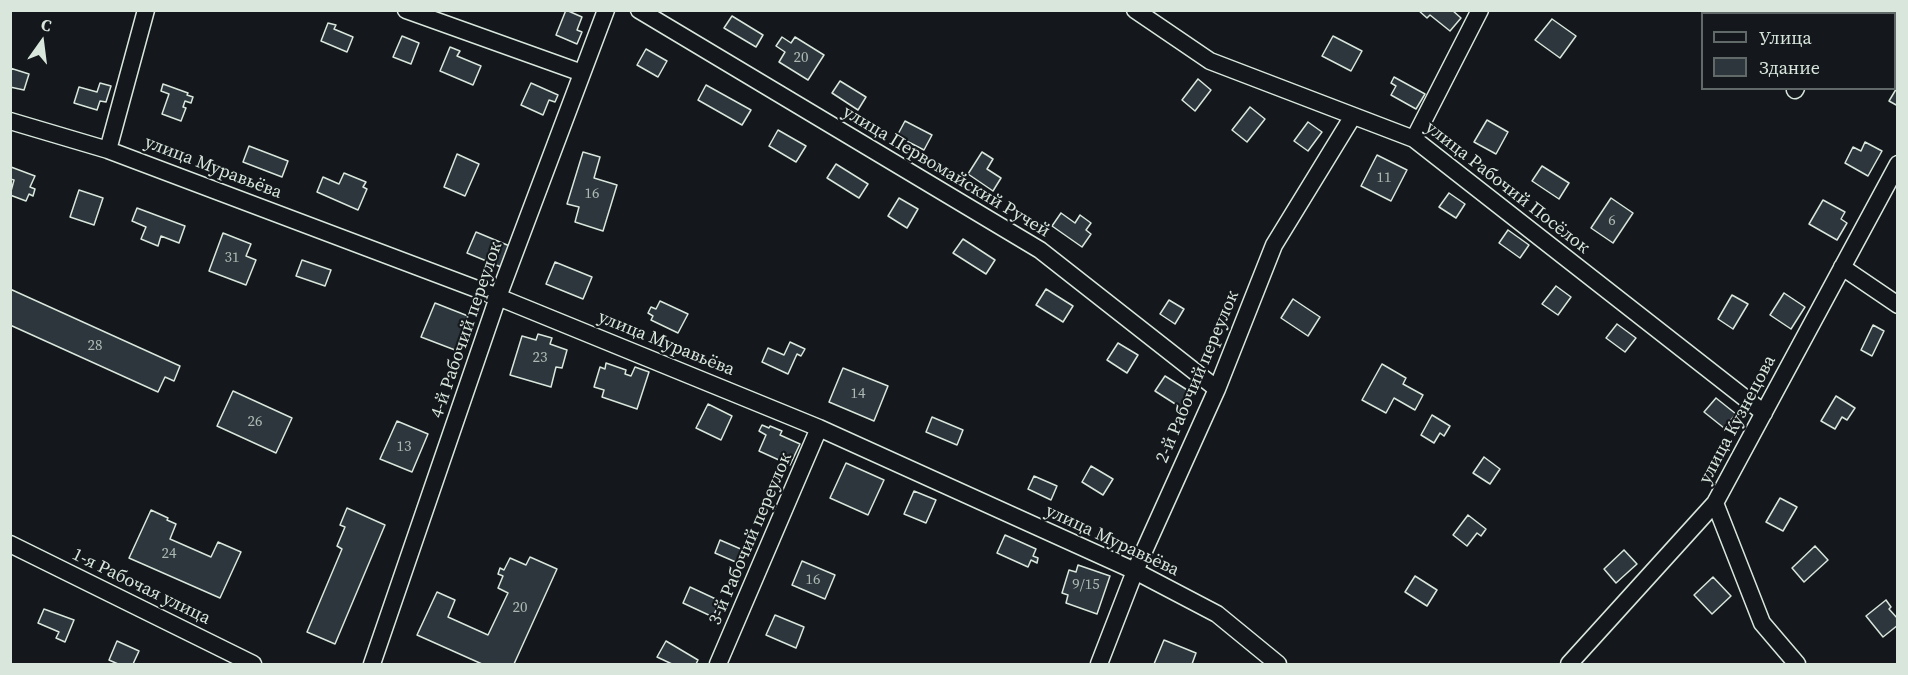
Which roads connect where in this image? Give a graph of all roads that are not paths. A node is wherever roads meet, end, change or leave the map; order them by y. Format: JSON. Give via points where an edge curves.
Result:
{"nodes":[{"id":1,"x":146,"y":10,"type":"edge"},
{"id":2,"x":406,"y":10,"type":"edge"},
{"id":3,"x":606,"y":10,"type":"edge"},
{"id":4,"x":639,"y":10,"type":"edge"},
{"id":5,"x":1135,"y":10,"type":"edge"},
{"id":6,"x":1480,"y":10,"type":"edge"},
{"id":7,"x":582,"y":73,"type":"junction"},
{"id":8,"x":1353,"y":116,"type":"junction"},
{"id":9,"x":10,"y":121,"type":"edge"},
{"id":10,"x":1414,"y":139,"type":"junction"},
{"id":11,"x":108,"y":150,"type":"junction"},
{"id":12,"x":1898,"y":164,"type":"edge"},
{"id":13,"x":1842,"y":267,"type":"junction"},
{"id":14,"x":498,"y":297,"type":"junction"},
{"id":15,"x":1898,"y":304,"type":"edge"},
{"id":16,"x":1217,"y":389,"type":"junction"},
{"id":17,"x":1764,"y":413,"type":"junction"},
{"id":18,"x":819,"y":428,"type":"junction"},
{"id":19,"x":1715,"y":503,"type":"junction"},
{"id":20,"x":10,"y":544,"type":"edge"},
{"id":21,"x":1135,"y":571,"type":"junction"},
{"id":22,"x":253,"y":664,"type":"edge"},
{"id":23,"x":372,"y":664,"type":"edge"},
{"id":24,"x":718,"y":664,"type":"edge"},
{"id":25,"x":1099,"y":664,"type":"edge"},
{"id":26,"x":1278,"y":664,"type":"edge"},
{"id":27,"x":1569,"y":664,"type":"edge"},
{"id":28,"x":1797,"y":664,"type":"edge"}],
"edges":[{"from":1,"to":11,"type":"street"},
{"from":2,"to":7,"type":"street"},
{"from":3,"to":7,"type":"street","name":"4-й Рабочий переулок"},
{"from":4,"to":16,"type":"street","name":"улица Первомайский Ручей","via":[[1040,250]]},
{"from":5,"to":8,"type":"street","name":"улица Рабочий Посёлок","via":[[1210,62]]},
{"from":6,"to":10,"type":"street"},
{"from":7,"to":14,"type":"street","name":"4-й Рабочий переулок"},
{"from":8,"to":10,"type":"street","name":"улица Рабочий Посёлок"},
{"from":8,"to":16,"type":"street","name":"2-й Рабочий переулок","via":[[1274,245]]},
{"from":9,"to":11,"type":"street","name":"улица Муравьёва"},
{"from":10,"to":17,"type":"street","name":"улица Рабочий Посёлок"},
{"from":11,"to":14,"type":"street","name":"улица Муравьёва"},
{"from":12,"to":13,"type":"street","name":"улица Кузнецова"},
{"from":13,"to":15,"type":"street"},
{"from":13,"to":17,"type":"street","name":"улица Кузнецова"},
{"from":14,"to":18,"type":"street","name":"улица Муравьёва"},
{"from":14,"to":23,"type":"street","name":"4-й Рабочий переулок"},
{"from":16,"to":21,"type":"street","name":"2-й Рабочий переулок"},
{"from":17,"to":19,"type":"street","name":"улица Кузнецова"},
{"from":18,"to":21,"type":"street","name":"улица Муравьёва"},
{"from":18,"to":24,"type":"street","name":"3-й Рабочий переулок"},
{"from":19,"to":27,"type":"street","name":"улица Кузнецова"},
{"from":19,"to":28,"type":"street","via":[[1762,623]]},
{"from":20,"to":22,"type":"street","name":"1-я Рабочая улица"},
{"from":21,"to":25,"type":"street","name":"2-й Рабочий переулок"},
{"from":21,"to":26,"type":"street","name":"улица Муравьёва","via":[[1217,614]]}]}
